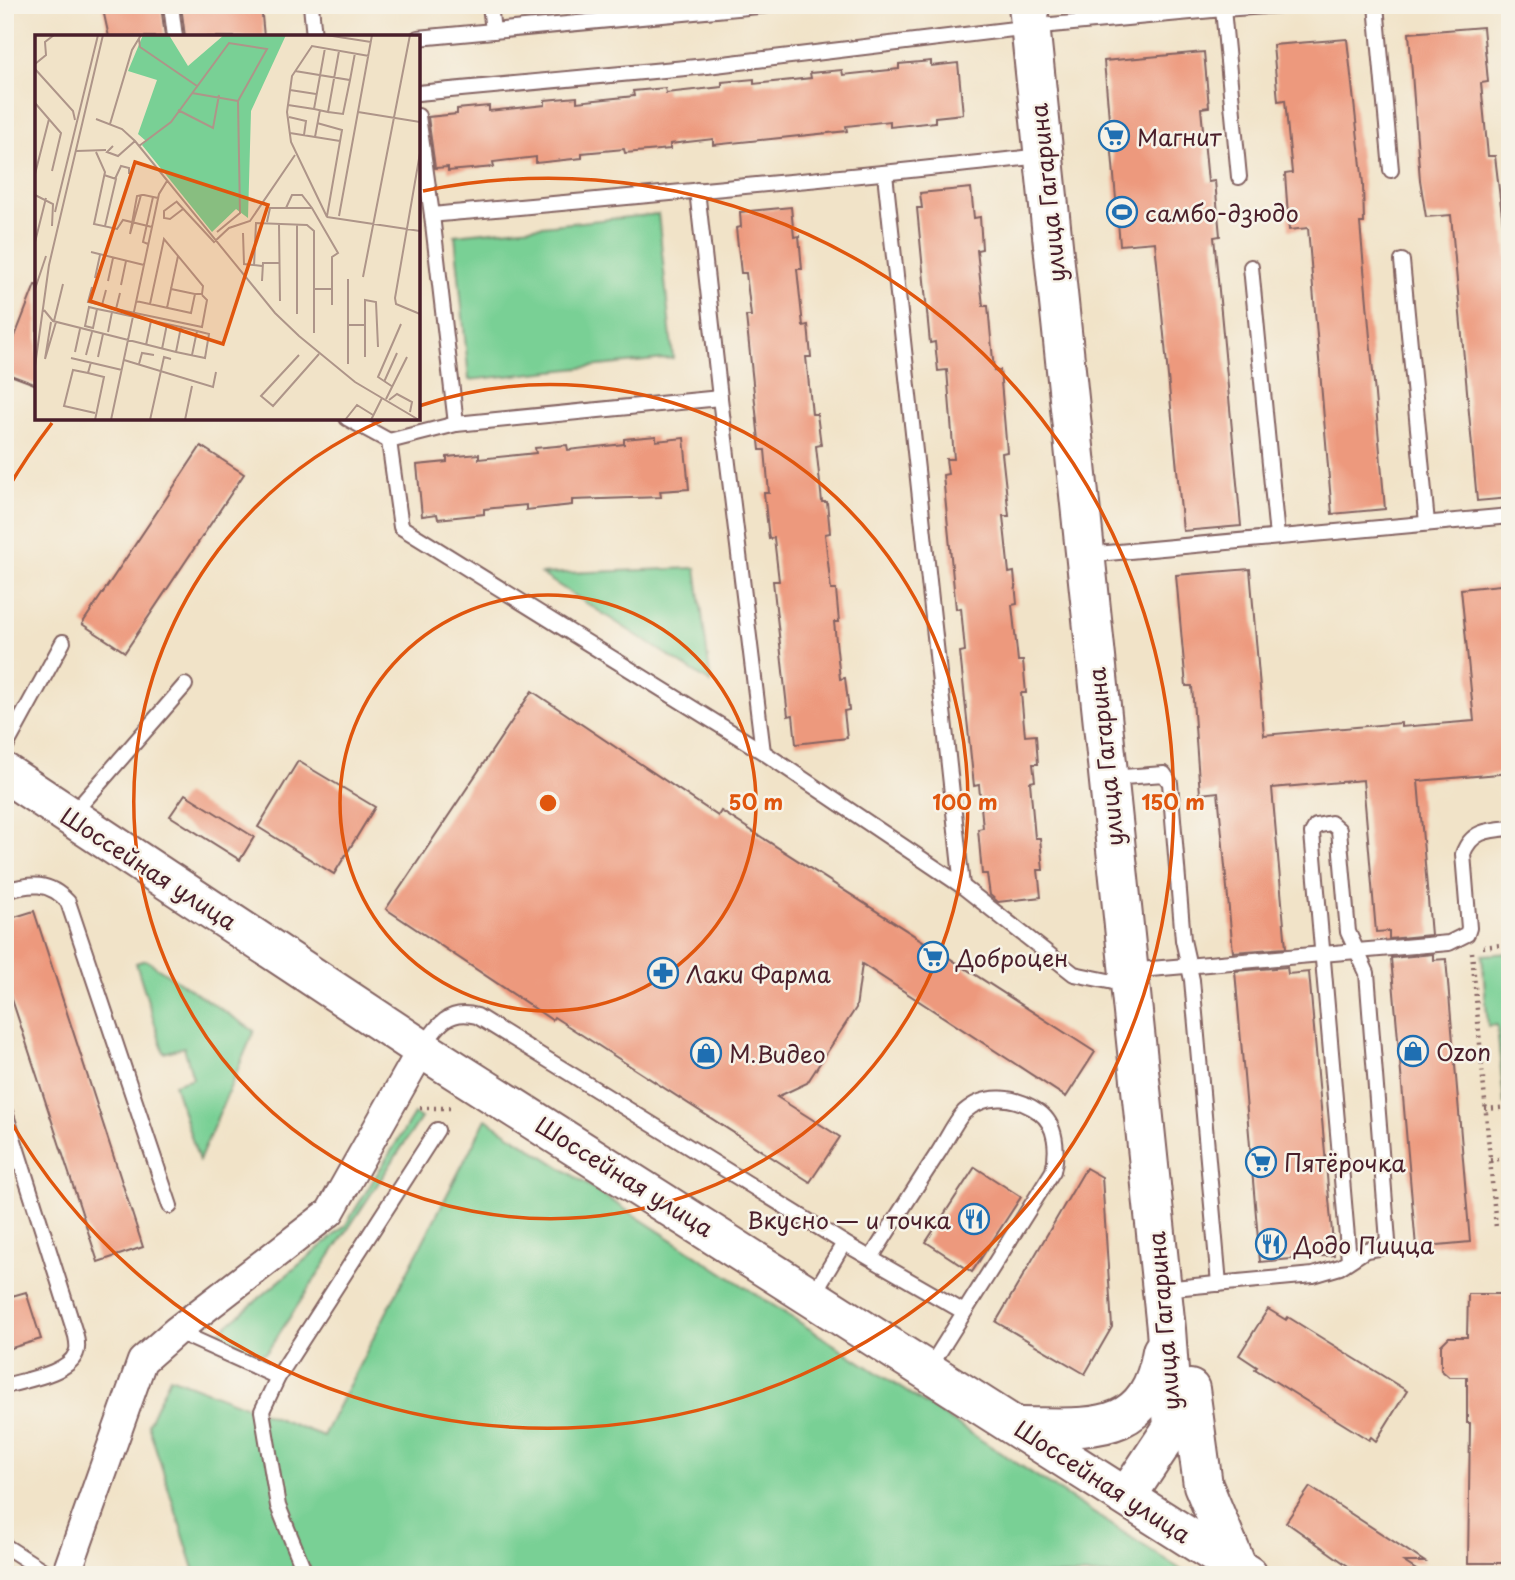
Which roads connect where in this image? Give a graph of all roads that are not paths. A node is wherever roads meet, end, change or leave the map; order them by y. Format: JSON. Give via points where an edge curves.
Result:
{"nodes":[{"id":1,"x":171,"y":5,"type":"edge"},
{"id":2,"x":311,"y":5,"type":"edge"},
{"id":3,"x":491,"y":5,"type":"edge"},
{"id":4,"x":769,"y":5,"type":"edge"},
{"id":5,"x":1280,"y":5,"type":"edge"},
{"id":6,"x":1376,"y":5,"type":"edge"},
{"id":7,"x":1223,"y":9,"type":"junction"},
{"id":8,"x":646,"y":11,"type":"edge"},
{"id":9,"x":1029,"y":16,"type":"edge"},
{"id":10,"x":494,"y":31,"type":"junction"},
{"id":11,"x":175,"y":35,"type":"edge"},
{"id":12,"x":314,"y":35,"type":"edge"},
{"id":13,"x":420,"y":38,"type":"edge"},
{"id":14,"x":420,"y":93,"type":"edge"},
{"id":15,"x":420,"y":130,"type":"edge"},
{"id":16,"x":1043,"y":156,"type":"junction"},
{"id":17,"x":1391,"y":170,"type":"dead end"},
{"id":18,"x":885,"y":174,"type":"junction"},
{"id":19,"x":1239,"y":177,"type":"dead end"},
{"id":20,"x":697,"y":190,"type":"junction"},
{"id":21,"x":432,"y":215,"type":"junction"},
{"id":22,"x":1402,"y":261,"type":"dead end"},
{"id":23,"x":1251,"y":267,"type":"dead end"},
{"id":24,"x":720,"y":398,"type":"junction"},
{"id":25,"x":351,"y":420,"type":"edge"},
{"id":26,"x":456,"y":424,"type":"junction"},
{"id":27,"x":388,"y":441,"type":"junction"},
{"id":28,"x":1510,"y":516,"type":"edge"},
{"id":29,"x":1427,"y":523,"type":"junction"},
{"id":30,"x":1277,"y":537,"type":"junction"},
{"id":31,"x":1086,"y":555,"type":"junction"},
{"id":32,"x":63,"y":642,"type":"dead end"},
{"id":33,"x":185,"y":685,"type":"dead end"},
{"id":34,"x":5,"y":748,"type":"edge"},
{"id":35,"x":762,"y":752,"type":"junction"},
{"id":36,"x":5,"y":774,"type":"edge"},
{"id":37,"x":1107,"y":778,"type":"junction"},
{"id":38,"x":71,"y":817,"type":"junction"},
{"id":39,"x":1510,"y":828,"type":"edge"},
{"id":40,"x":962,"y":887,"type":"junction"},
{"id":41,"x":5,"y":891,"type":"edge"},
{"id":42,"x":1356,"y":951,"type":"junction"},
{"id":43,"x":1322,"y":954,"type":"junction"},
{"id":44,"x":1189,"y":966,"type":"junction"},
{"id":45,"x":1127,"y":978,"type":"junction"},
{"id":46,"x":422,"y":1049,"type":"junction"},
{"id":47,"x":5,"y":1112,"type":"edge"},
{"id":48,"x":437,"y":1130,"type":"dead end"},
{"id":49,"x":170,"y":1206,"type":"dead end"},
{"id":50,"x":844,"y":1243,"type":"junction"},
{"id":51,"x":871,"y":1258,"type":"junction"},
{"id":52,"x":1349,"y":1260,"type":"junction"},
{"id":53,"x":1219,"y":1284,"type":"junction"},
{"id":54,"x":1161,"y":1289,"type":"junction"},
{"id":55,"x":813,"y":1295,"type":"junction"},
{"id":56,"x":964,"y":1312,"type":"junction"},
{"id":57,"x":1166,"y":1329,"type":"junction"},
{"id":58,"x":176,"y":1331,"type":"junction"},
{"id":59,"x":938,"y":1354,"type":"dead end"},
{"id":60,"x":278,"y":1377,"type":"junction"},
{"id":61,"x":5,"y":1386,"type":"edge"},
{"id":62,"x":1020,"y":1427,"type":"junction"},
{"id":63,"x":1127,"y":1496,"type":"junction"},
{"id":64,"x":5,"y":1546,"type":"edge"},
{"id":65,"x":1243,"y":1572,"type":"edge"},
{"id":66,"x":50,"y":1575,"type":"edge"},
{"id":67,"x":66,"y":1575,"type":"edge"},
{"id":68,"x":306,"y":1575,"type":"edge"}],
"edges":[{"from":1,"to":11,"type":"lane"},
{"from":2,"to":12,"type":"lane"},
{"from":3,"to":10,"type":"lane"},
{"from":4,"to":8,"type":"lane"},
{"from":5,"to":7,"type":"lane"},
{"from":6,"to":17,"type":"lane"},
{"from":7,"to":9,"type":"lane"},
{"from":7,"to":19,"type":"lane"},
{"from":8,"to":10,"type":"lane"},
{"from":9,"to":14,"type":"lane","via":[[707,66]]},
{"from":9,"to":16,"type":"street","name":"улица Гагарина"},
{"from":10,"to":13,"type":"lane"},
{"from":15,"to":21,"type":"lane"},
{"from":16,"to":18,"type":"lane"},
{"from":16,"to":31,"type":"street","name":"улица Гагарина"},
{"from":18,"to":20,"type":"lane"},
{"from":18,"to":40,"type":"lane"},
{"from":20,"to":21,"type":"lane"},
{"from":20,"to":24,"type":"lane"},
{"from":21,"to":26,"type":"lane"},
{"from":22,"to":29,"type":"lane"},
{"from":23,"to":30,"type":"lane"},
{"from":24,"to":26,"type":"lane"},
{"from":24,"to":35,"type":"lane"},
{"from":25,"to":27,"type":"lane"},
{"from":26,"to":27,"type":"lane"},
{"from":27,"to":35,"type":"lane","via":[[401,527]]},
{"from":28,"to":29,"type":"lane"},
{"from":29,"to":30,"type":"lane"},
{"from":30,"to":31,"type":"lane"},
{"from":31,"to":37,"type":"street","name":"улица Гагарина"},
{"from":32,"to":34,"type":"lane"},
{"from":33,"to":38,"type":"lane"},
{"from":35,"to":40,"type":"lane"},
{"from":36,"to":38,"type":"street","name":"Шоссейная улица"},
{"from":37,"to":44,"type":"lane","via":[[1157,773],[1168,778]]},
{"from":37,"to":45,"type":"street","name":"улица Гагарина"},
{"from":38,"to":46,"type":"street","name":"Шоссейная улица"},
{"from":39,"to":42,"type":"lane","via":[[1488,830],[1467,843],[1463,854],[1467,934],[1449,943]]},
{"from":40,"to":45,"type":"lane","via":[[1074,974]]},
{"from":41,"to":49,"type":"lane","via":[[43,884],[68,902]]},
{"from":42,"to":43,"type":"lane"},
{"from":42,"to":43,"type":"lane","via":[[1348,932],[1339,830],[1331,823],[1315,826],[1312,833]]},
{"from":42,"to":52,"type":"lane","via":[[1367,973],[1390,1236],[1386,1245]]},
{"from":43,"to":44,"type":"lane"},
{"from":43,"to":52,"type":"lane"},
{"from":44,"to":45,"type":"lane"},
{"from":44,"to":53,"type":"lane"},
{"from":45,"to":54,"type":"street","name":"улица Гагарина"},
{"from":46,"to":50,"type":"lane","via":[[440,1022],[453,1014],[477,1016]]},
{"from":46,"to":55,"type":"street","name":"Шоссейная улица"},
{"from":46,"to":58,"type":"street","via":[[330,1212]]},
{"from":47,"to":61,"type":"lane","via":[[76,1336],[77,1352],[57,1370]]},
{"from":48,"to":60,"type":"lane"},
{"from":50,"to":51,"type":"lane"},
{"from":50,"to":55,"type":"lane"},
{"from":51,"to":56,"type":"lane"},
{"from":51,"to":56,"type":"lane","via":[[964,1113],[993,1098],[1028,1104],[1045,1116],[1054,1135],[1054,1171]]},
{"from":52,"to":53,"type":"lane","via":[[1313,1275]]},
{"from":53,"to":54,"type":"lane"},
{"from":54,"to":57,"type":"street","name":"улица Гагарина"},
{"from":55,"to":62,"type":"street","name":"Шоссейная улица"},
{"from":56,"to":59,"type":"lane"},
{"from":57,"to":62,"type":"street","via":[[1152,1387],[1125,1417],[1100,1427]]},
{"from":57,"to":63,"type":"street","name":"улица Гагарина","via":[[1173,1427]]},
{"from":57,"to":65,"type":"street","via":[[1189,1384],[1203,1485]]},
{"from":58,"to":60,"type":"lane"},
{"from":58,"to":67,"type":"street","via":[[142,1361]]},
{"from":60,"to":68,"type":"lane","via":[[262,1411],[278,1506]]},
{"from":62,"to":63,"type":"street","name":"Шоссейная улица"},
{"from":63,"to":65,"type":"street","name":"Шоссейная улица"},
{"from":64,"to":66,"type":"lane"}]}
